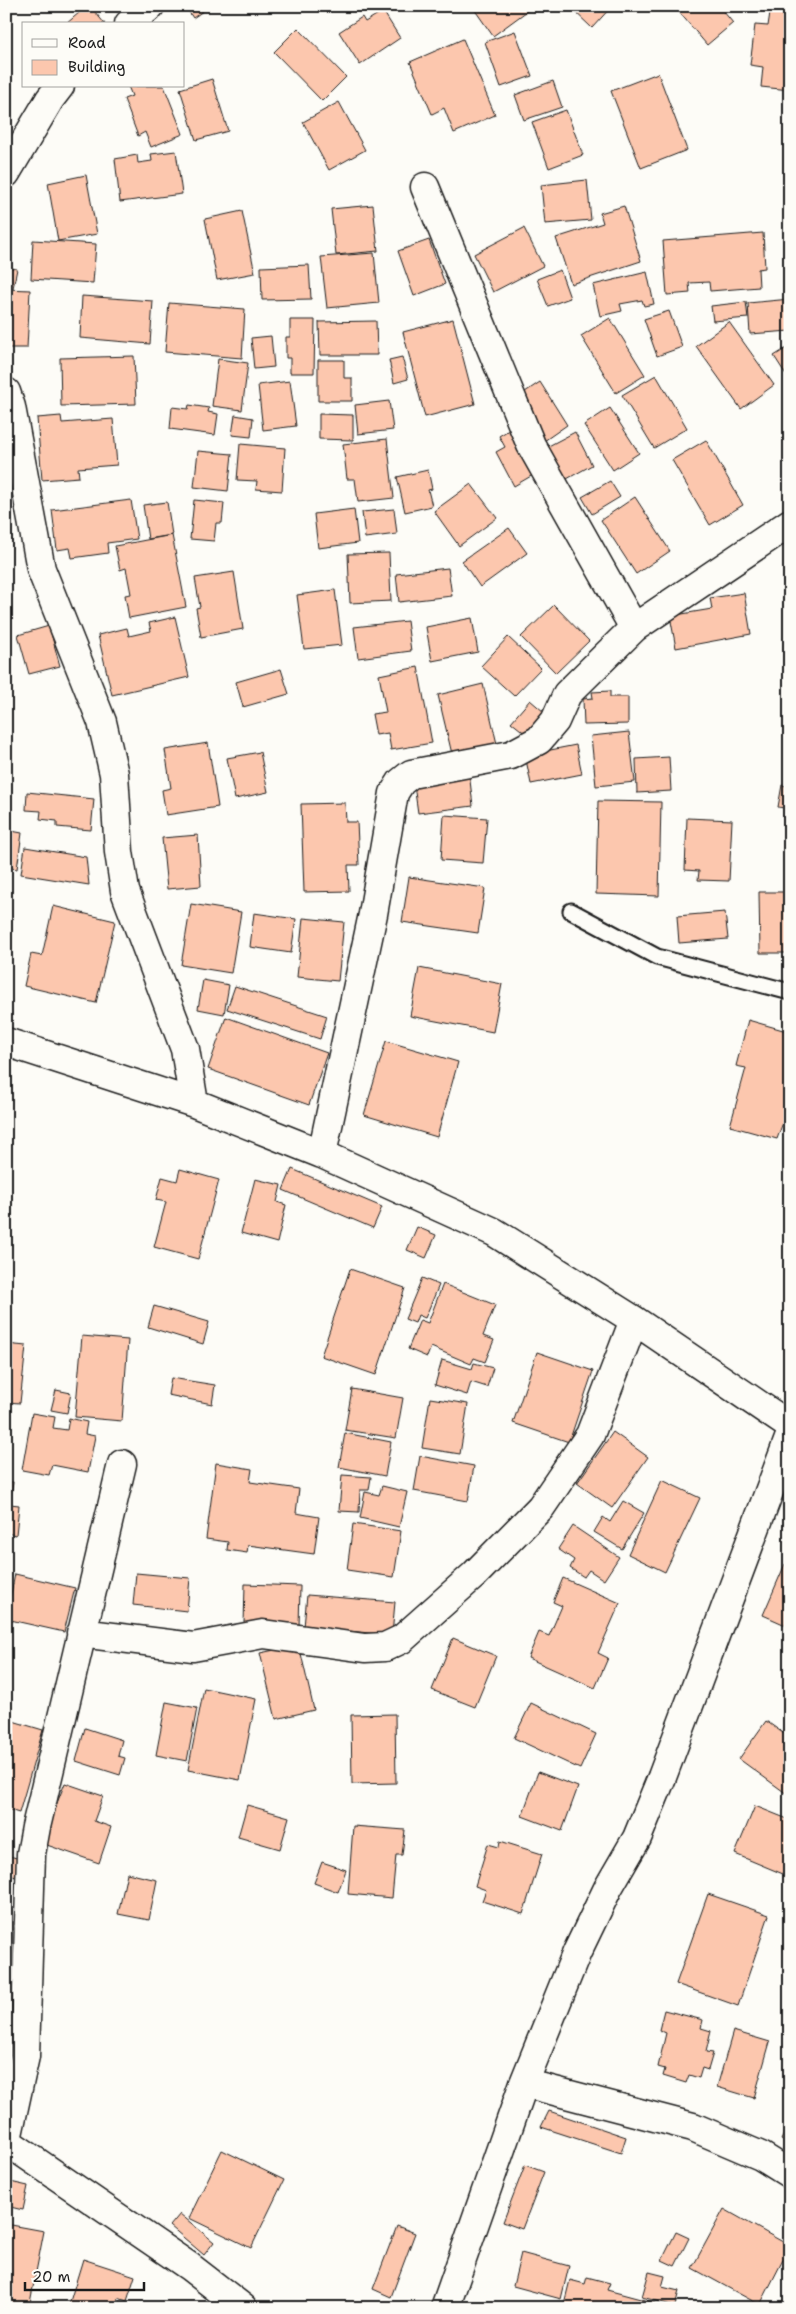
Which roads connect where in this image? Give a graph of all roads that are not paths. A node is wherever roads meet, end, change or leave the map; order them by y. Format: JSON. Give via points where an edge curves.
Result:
{"nodes":[{"id":1,"x":150,"y":6,"type":"edge"},
{"id":2,"x":132,"y":22,"type":"edge"},
{"id":3,"x":58,"y":88,"type":"edge"},
{"id":4,"x":6,"y":173,"type":"edge"},
{"id":5,"x":425,"y":187,"type":"dead end"},
{"id":6,"x":6,"y":392,"type":"edge"},
{"id":7,"x":790,"y":524,"type":"edge"},
{"id":8,"x":634,"y":628,"type":"junction"},
{"id":9,"x":571,"y":911,"type":"dead end"},
{"id":10,"x":790,"y":992,"type":"edge"},
{"id":11,"x":6,"y":1042,"type":"edge"},
{"id":12,"x":194,"y":1103,"type":"junction"},
{"id":13,"x":322,"y":1154,"type":"junction"},
{"id":14,"x":634,"y":1320,"type":"junction"},
{"id":15,"x":790,"y":1426,"type":"edge"},
{"id":16,"x":790,"y":1436,"type":"edge"},
{"id":17,"x":122,"y":1464,"type":"dead end"},
{"id":18,"x":81,"y":1634,"type":"junction"},
{"id":19,"x":524,"y":2083,"type":"junction"},
{"id":20,"x":7,"y":2142,"type":"edge"},
{"id":21,"x":790,"y":2174,"type":"edge"},
{"id":22,"x":243,"y":2308,"type":"edge"},
{"id":23,"x":445,"y":2308,"type":"edge"}],
"edges":[{"from":1,"to":2,"type":"street"},
{"from":3,"to":4,"type":"street"},
{"from":5,"to":8,"type":"street","via":[[532,445]]},
{"from":6,"to":12,"type":"street","via":[[12,407],[41,568],[102,722],[114,774],[119,852],[126,891],[185,1049]]},
{"from":7,"to":8,"type":"street"},
{"from":8,"to":13,"type":"street","via":[[567,694],[555,721],[539,740],[511,755],[411,774],[394,793],[373,914]]},
{"from":9,"to":10,"type":"lane","via":[[657,957]]},
{"from":11,"to":12,"type":"street"},
{"from":12,"to":13,"type":"street"},
{"from":13,"to":14,"type":"street","via":[[494,1232]]},
{"from":14,"to":15,"type":"street"},
{"from":14,"to":18,"type":"street","via":[[590,1435],[541,1507],[474,1575],[402,1639],[385,1647],[365,1648],[262,1634],[193,1647]]},
{"from":16,"to":19,"type":"street","via":[[637,1838],[577,1952]]},
{"from":17,"to":18,"type":"street"},
{"from":18,"to":20,"type":"street","via":[[31,1854],[25,2056]]},
{"from":19,"to":21,"type":"street","via":[[693,2127],[761,2156]]},
{"from":19,"to":23,"type":"street"},
{"from":20,"to":22,"type":"street","via":[[190,2267]]}]}
